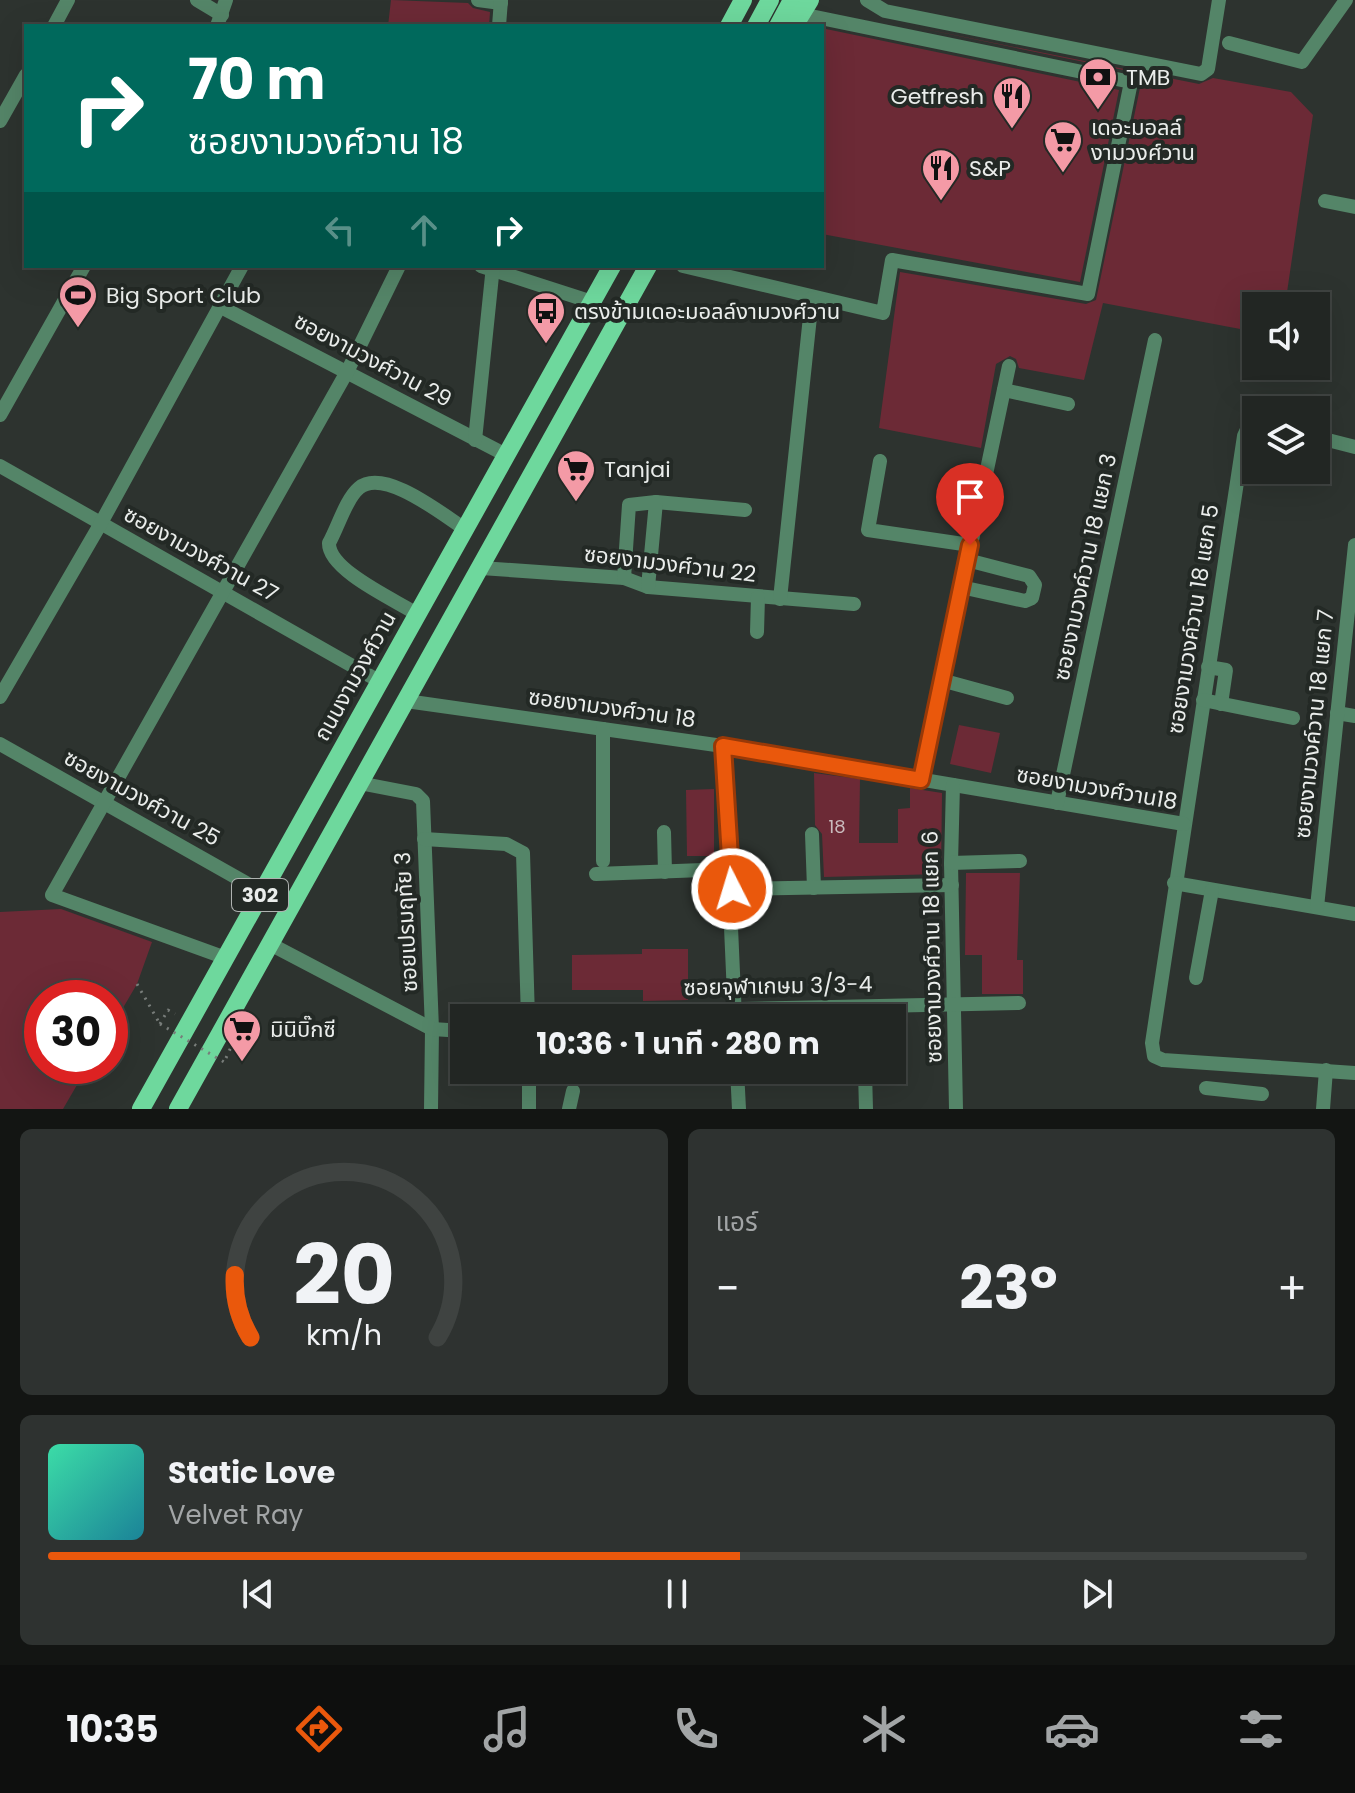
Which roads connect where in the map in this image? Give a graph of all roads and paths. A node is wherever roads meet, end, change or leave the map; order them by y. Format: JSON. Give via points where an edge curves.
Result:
{"nodes":[{"id":1,"x":68,"y":0,"type":"edge"},
{"id":2,"x":197,"y":0,"type":"edge"},
{"id":3,"x":478,"y":0,"type":"edge"},
{"id":4,"x":743,"y":0,"type":"edge"},
{"id":5,"x":770,"y":0,"type":"edge"},
{"id":6,"x":867,"y":0,"type":"edge"},
{"id":7,"x":1219,"y":0,"type":"edge"},
{"id":8,"x":1346,"y":0,"type":"edge"},
{"id":9,"x":501,"y":1,"type":"edge"},
{"id":10,"x":1355,"y":6,"type":"edge"},
{"id":11,"x":222,"y":14,"type":"edge"},
{"id":12,"x":800,"y":14,"type":"edge"},
{"id":13,"x":55,"y":24,"type":"edge"},
{"id":14,"x":499,"y":24,"type":"edge"},
{"id":15,"x":730,"y":24,"type":"edge"},
{"id":16,"x":757,"y":24,"type":"edge"},
{"id":17,"x":782,"y":24,"type":"edge"},
{"id":18,"x":1229,"y":43,"type":"dead end"},
{"id":19,"x":24,"y":79,"type":"edge"},
{"id":20,"x":0,"y":121,"type":"edge"},
{"id":21,"x":1325,"y":201,"type":"dead end"},
{"id":22,"x":1355,"y":207,"type":"edge"},
{"id":23,"x":83,"y":268,"type":"edge"},
{"id":24,"x":241,"y":268,"type":"edge"},
{"id":25,"x":398,"y":268,"type":"edge"},
{"id":26,"x":489,"y":268,"type":"edge"},
{"id":27,"x":492,"y":268,"type":"edge"},
{"id":28,"x":611,"y":268,"type":"edge"},
{"id":29,"x":647,"y":268,"type":"edge"},
{"id":30,"x":653,"y":268,"type":"edge"},
{"id":31,"x":693,"y":268,"type":"edge"},
{"id":32,"x":634,"y":294,"type":"junction"},
{"id":33,"x":812,"y":298,"type":"junction"},
{"id":34,"x":592,"y":302,"type":"junction"},
{"id":35,"x":219,"y":306,"type":"junction"},
{"id":36,"x":1155,"y":340,"type":"dead end"},
{"id":37,"x":1009,"y":366,"type":"dead end"},
{"id":38,"x":348,"y":370,"type":"junction"},
{"id":39,"x":1004,"y":390,"type":"junction"},
{"id":40,"x":1068,"y":404,"type":"dead end"},
{"id":41,"x":0,"y":415,"type":"edge"},
{"id":42,"x":475,"y":440,"type":"junction"},
{"id":43,"x":1330,"y":441,"type":"edge"},
{"id":44,"x":1355,"y":447,"type":"edge"},
{"id":45,"x":1242,"y":449,"type":"edge"},
{"id":46,"x":506,"y":455,"type":"junction"},
{"id":47,"x":880,"y":461,"type":"dead end"},
{"id":48,"x":0,"y":466,"type":"edge"},
{"id":49,"x":656,"y":502,"type":"junction"},
{"id":50,"x":745,"y":510,"type":"dead end"},
{"id":51,"x":101,"y":523,"type":"junction"},
{"id":52,"x":465,"y":529,"type":"junction"},
{"id":53,"x":970,"y":545,"type":"junction"},
{"id":54,"x":1355,"y":545,"type":"edge"},
{"id":55,"x":967,"y":560,"type":"junction"},
{"id":56,"x":481,"y":568,"type":"junction"},
{"id":57,"x":624,"y":578,"type":"junction"},
{"id":58,"x":648,"y":587,"type":"junction"},
{"id":59,"x":961,"y":587,"type":"junction"},
{"id":60,"x":223,"y":590,"type":"junction"},
{"id":61,"x":758,"y":597,"type":"junction"},
{"id":62,"x":780,"y":599,"type":"junction"},
{"id":63,"x":854,"y":604,"type":"dead end"},
{"id":64,"x":417,"y":614,"type":"junction"},
{"id":65,"x":757,"y":632,"type":"dead end"},
{"id":66,"x":1208,"y":667,"type":"junction"},
{"id":67,"x":941,"y":680,"type":"junction"},
{"id":68,"x":379,"y":681,"type":"junction"},
{"id":69,"x":0,"y":697,"type":"edge"},
{"id":70,"x":1007,"y":698,"type":"dead end"},
{"id":71,"x":1203,"y":700,"type":"junction"},
{"id":72,"x":406,"y":701,"type":"junction"},
{"id":73,"x":1221,"y":704,"type":"junction"},
{"id":74,"x":1337,"y":713,"type":"junction"},
{"id":75,"x":1355,"y":716,"type":"edge"},
{"id":76,"x":1293,"y":718,"type":"dead end"},
{"id":77,"x":603,"y":729,"type":"junction"},
{"id":78,"x":0,"y":744,"type":"edge"},
{"id":79,"x":723,"y":746,"type":"junction"},
{"id":80,"x":921,"y":780,"type":"junction"},
{"id":81,"x":359,"y":783,"type":"junction"},
{"id":82,"x":953,"y":785,"type":"junction"},
{"id":83,"x":103,"y":802,"type":"junction"},
{"id":84,"x":1057,"y":803,"type":"junction"},
{"id":85,"x":1184,"y":824,"type":"junction"},
{"id":86,"x":664,"y":832,"type":"dead end"},
{"id":87,"x":812,"y":834,"type":"dead end"},
{"id":88,"x":424,"y":839,"type":"junction"},
{"id":89,"x":1020,"y":861,"type":"dead end"},
{"id":90,"x":951,"y":863,"type":"junction"},
{"id":91,"x":730,"y":869,"type":"junction"},
{"id":92,"x":665,"y":872,"type":"junction"},
{"id":93,"x":1174,"y":883,"type":"junction"},
{"id":94,"x":952,"y":885,"type":"junction"},
{"id":95,"x":814,"y":888,"type":"junction"},
{"id":96,"x":732,"y":889,"type":"junction"},
{"id":97,"x":1212,"y":890,"type":"junction"},
{"id":98,"x":262,"y":892,"type":"junction"},
{"id":99,"x":1317,"y":907,"type":"junction"},
{"id":100,"x":1355,"y":914,"type":"edge"},
{"id":101,"x":270,"y":944,"type":"junction"},
{"id":102,"x":226,"y":958,"type":"junction"},
{"id":103,"x":1196,"y":978,"type":"dead end"},
{"id":104,"x":137,"y":984,"type":"dead end"},
{"id":105,"x":1019,"y":1003,"type":"dead end"},
{"id":106,"x":528,"y":1004,"type":"edge"},
{"id":107,"x":735,"y":1004,"type":"edge"},
{"id":108,"x":954,"y":1005,"type":"junction"},
{"id":109,"x":906,"y":1007,"type":"edge"},
{"id":110,"x":168,"y":1010,"type":"dead end"},
{"id":111,"x":160,"y":1024,"type":"junction"},
{"id":112,"x":432,"y":1029,"type":"junction"},
{"id":113,"x":450,"y":1030,"type":"edge"},
{"id":114,"x":233,"y":1046,"type":"dead end"},
{"id":115,"x":1230,"y":1064,"type":"junction"},
{"id":116,"x":1326,"y":1070,"type":"junction"},
{"id":117,"x":1355,"y":1073,"type":"edge"},
{"id":118,"x":529,"y":1084,"type":"edge"},
{"id":119,"x":738,"y":1084,"type":"edge"},
{"id":120,"x":865,"y":1084,"type":"edge"},
{"id":121,"x":1206,"y":1088,"type":"dead end"},
{"id":122,"x":1228,"y":1090,"type":"junction"},
{"id":123,"x":573,"y":1091,"type":"dead end"},
{"id":124,"x":1262,"y":1094,"type":"dead end"},
{"id":125,"x":141,"y":1109,"type":"edge"},
{"id":126,"x":178,"y":1109,"type":"edge"},
{"id":127,"x":431,"y":1109,"type":"edge"},
{"id":128,"x":529,"y":1109,"type":"edge"},
{"id":129,"x":569,"y":1109,"type":"edge"},
{"id":130,"x":739,"y":1109,"type":"edge"},
{"id":131,"x":866,"y":1109,"type":"edge"},
{"id":132,"x":956,"y":1109,"type":"edge"},
{"id":133,"x":1323,"y":1109,"type":"edge"}],
"edges":[{"from":1,"to":13,"type":"street"},
{"from":2,"to":11,"type":"street"},
{"from":3,"to":9,"type":"street"},
{"from":4,"to":15,"type":"main road"},
{"from":5,"to":16,"type":"main road"},
{"from":6,"to":7,"type":"street","via":[[885,11],[1201,74],[1208,69]]},
{"from":8,"to":10,"type":"street"},
{"from":8,"to":18,"type":"street","via":[[1302,62]]},
{"from":9,"to":14,"type":"street"},
{"from":12,"to":17,"type":"main road"},
{"from":12,"to":33,"type":"street","via":[[1131,82],[1088,294],[892,260],[883,313]]},
{"from":19,"to":20,"type":"street"},
{"from":21,"to":22,"type":"street"},
{"from":23,"to":41,"type":"street"},
{"from":24,"to":35,"type":"street"},
{"from":25,"to":38,"type":"street"},
{"from":26,"to":42,"type":"street"},
{"from":27,"to":34,"type":"street"},
{"from":28,"to":34,"type":"main road","name":"ถนนงามวงศ์วาน","number":"302"},
{"from":29,"to":32,"type":"main road","number":"302"},
{"from":30,"to":32,"type":"main road","number":"302"},
{"from":31,"to":33,"type":"street"},
{"from":32,"to":56,"type":"main road","number":"302"},
{"from":33,"to":62,"type":"street"},
{"from":34,"to":46,"type":"main road","name":"ถนนงามวงศ์วาน","number":"302"},
{"from":35,"to":38,"type":"street","name":"ซอยงามวงศ์วาน 29"},
{"from":35,"to":51,"type":"street"},
{"from":36,"to":84,"type":"street","name":"ซอยงามวงค์วาน 18 แยก 3"},
{"from":37,"to":39,"type":"street"},
{"from":38,"to":42,"type":"street","name":"ซอยงามวงศ์วาน 29"},
{"from":38,"to":60,"type":"street"},
{"from":39,"to":40,"type":"street"},
{"from":39,"to":53,"type":"street"},
{"from":42,"to":46,"type":"street","name":"ซอยงามวงศ์วาน 29"},
{"from":43,"to":44,"type":"street"},
{"from":45,"to":66,"type":"street","name":"ซอยงามวงค์วาน 18 แยก 5"},
{"from":46,"to":52,"type":"main road","name":"ถนนงามวงศ์วาน","number":"302"},
{"from":47,"to":53,"type":"street","via":[[868,530]]},
{"from":48,"to":51,"type":"street","name":"ซอยงามวงศ์วาน 27"},
{"from":49,"to":50,"type":"street"},
{"from":49,"to":57,"type":"street","via":[[629,505]]},
{"from":49,"to":58,"type":"street"},
{"from":51,"to":60,"type":"street","name":"ซอยงามวงศ์วาน 27"},
{"from":51,"to":69,"type":"street"},
{"from":52,"to":64,"type":"main road","name":"ถนนงามวงศ์วาน","number":"302"},
{"from":52,"to":64,"type":"street","via":[[391,484],[368,482],[357,489],[329,552],[338,566]]},
{"from":53,"to":55,"type":"street"},
{"from":54,"to":74,"type":"street","name":"ซอยงามวงค์วาน 18 แยก 7"},
{"from":55,"to":59,"type":"street"},
{"from":55,"to":59,"type":"street","via":[[1029,576],[1035,585],[1032,598],[1025,601]]},
{"from":56,"to":57,"type":"street","name":"ซอยงามวงศ์วาน 22"},
{"from":56,"to":72,"type":"main road","number":"302"},
{"from":57,"to":58,"type":"street","name":"ซอยงามวงศ์วาน 22"},
{"from":58,"to":61,"type":"street","name":"ซอยงามวงศ์วาน 22"},
{"from":59,"to":67,"type":"street"},
{"from":60,"to":68,"type":"street","name":"ซอยงามวงศ์วาน 27"},
{"from":60,"to":83,"type":"street"},
{"from":61,"to":62,"type":"street","name":"ซอยงามวงศ์วาน 22"},
{"from":61,"to":65,"type":"street"},
{"from":62,"to":63,"type":"street","name":"ซอยงามวงศ์วาน 22"},
{"from":64,"to":68,"type":"main road","name":"ถนนงามวงศ์วาน","number":"302"},
{"from":66,"to":71,"type":"street","name":"ซอยงามวงค์วาน 18 แยก 5"},
{"from":66,"to":73,"type":"street","via":[[1226,670]]},
{"from":67,"to":70,"type":"street"},
{"from":67,"to":80,"type":"street"},
{"from":68,"to":98,"type":"main road","name":"ถนนงามวงศ์วาน","number":"302"},
{"from":71,"to":73,"type":"street"},
{"from":71,"to":85,"type":"street","name":"ซอยงามวงค์วาน 18 แยก 5"},
{"from":72,"to":77,"type":"street","name":"ซอยงามวงศ์วาน 18"},
{"from":72,"to":81,"type":"main road","number":"302"},
{"from":73,"to":76,"type":"street"},
{"from":74,"to":75,"type":"street"},
{"from":74,"to":99,"type":"street","name":"ซอยงามวงค์วาน 18 แยก 7"},
{"from":77,"to":79,"type":"street","name":"ซอยงามวงศ์วาน 18"},
{"from":77,"to":92,"type":"street","via":[[599,868]]},
{"from":78,"to":83,"type":"street","name":"ซอยงามวงศ์วาน 25"},
{"from":79,"to":80,"type":"street","name":"ซอยงามวงศ์วาน 18"},
{"from":79,"to":91,"type":"street"},
{"from":80,"to":82,"type":"street","name":"ซอยงามวงศ์วาน 18"},
{"from":81,"to":88,"type":"street","name":"ซอยเปรมฤทัย 3","via":[[421,797]]},
{"from":81,"to":101,"type":"main road","number":"302"},
{"from":82,"to":84,"type":"street","name":"ซอยงามวงศ์วาน18"},
{"from":82,"to":90,"type":"street","name":"ซอยงามวงศ์วาน 18 แยก 6"},
{"from":83,"to":98,"type":"street","name":"ซอยงามวงศ์วาน 25"},
{"from":83,"to":102,"type":"street","via":[[52,895]]},
{"from":84,"to":85,"type":"street","name":"ซอยงามวงศ์วาน18"},
{"from":85,"to":93,"type":"street","name":"ซอยงามวงศ์วาน18"},
{"from":86,"to":92,"type":"street"},
{"from":87,"to":95,"type":"street"},
{"from":88,"to":106,"type":"street","via":[[506,844],[523,853]]},
{"from":88,"to":112,"type":"street","name":"ซอยเปรมฤทัย 3"},
{"from":89,"to":90,"type":"street"},
{"from":90,"to":94,"type":"street","name":"ซอยงามวงศ์วาน 18 แยก 6"},
{"from":91,"to":92,"type":"street"},
{"from":91,"to":96,"type":"street"},
{"from":93,"to":97,"type":"street"},
{"from":93,"to":115,"type":"street","via":[[1154,1056]]},
{"from":94,"to":95,"type":"street"},
{"from":94,"to":108,"type":"street","name":"ซอยงามวงศ์วาน 18 แยก 6"},
{"from":95,"to":96,"type":"street"},
{"from":96,"to":107,"type":"street"},
{"from":97,"to":99,"type":"street"},
{"from":97,"to":103,"type":"street"},
{"from":98,"to":102,"type":"main road","name":"ถนนงามวงศ์วาน","number":"302"},
{"from":99,"to":100,"type":"street"},
{"from":101,"to":112,"type":"street"},
{"from":101,"to":126,"type":"main road","number":"302"},
{"from":102,"to":125,"type":"main road","name":"ถนนงามวงศ์วาน","number":"302"},
{"from":104,"to":111,"type":"path"},
{"from":105,"to":108,"type":"street","name":"ซอยจุฬาเกษม 3/3-4"},
{"from":108,"to":109,"type":"street","name":"ซอยจุฬาเกษม 3/3-4"},
{"from":108,"to":132,"type":"street","name":"ซอยงามวงศ์วาน 18 แยก 6"},
{"from":110,"to":111,"type":"path"},
{"from":111,"to":114,"type":"path","bridge":true,"via":[[224,1062]]},
{"from":112,"to":113,"type":"street"},
{"from":112,"to":127,"type":"street","name":"ซอยเปรมฤทัย 3"},
{"from":115,"to":116,"type":"street"},
{"from":115,"to":122,"type":"street"},
{"from":116,"to":117,"type":"street"},
{"from":116,"to":133,"type":"street"},
{"from":118,"to":128,"type":"street"},
{"from":119,"to":130,"type":"street"},
{"from":120,"to":131,"type":"street"},
{"from":121,"to":122,"type":"street"},
{"from":122,"to":124,"type":"street"},
{"from":123,"to":129,"type":"street"}]}
